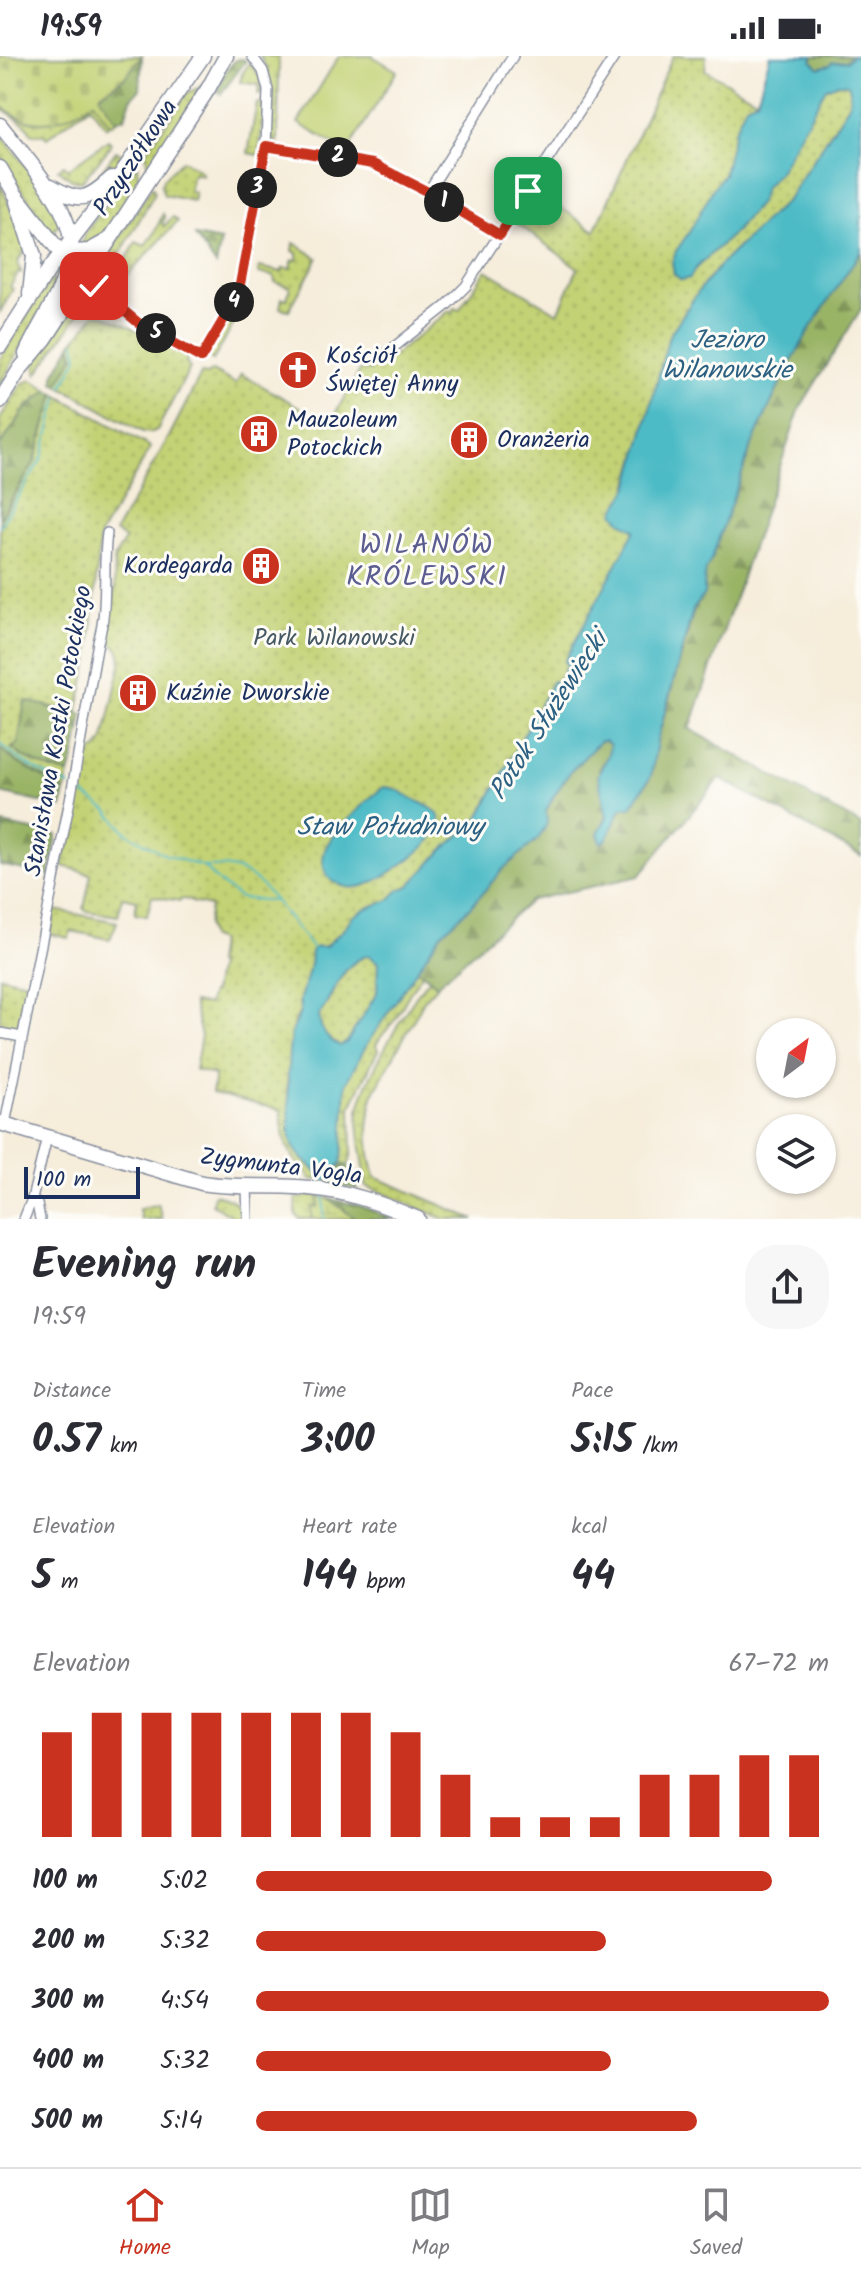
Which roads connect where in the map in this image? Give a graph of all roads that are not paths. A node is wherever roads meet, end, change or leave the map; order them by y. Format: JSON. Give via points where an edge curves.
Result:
{"nodes":[{"id":1,"x":203,"y":56,"type":"edge"},
{"id":2,"x":226,"y":56,"type":"edge"},
{"id":3,"x":252,"y":56,"type":"edge"},
{"id":4,"x":513,"y":56,"type":"edge"},
{"id":5,"x":615,"y":56,"type":"edge"},
{"id":6,"x":0,"y":125,"type":"edge"},
{"id":7,"x":266,"y":146,"type":"junction"},
{"id":8,"x":129,"y":161,"type":"junction"},
{"id":9,"x":0,"y":168,"type":"edge"},
{"id":10,"x":40,"y":177,"type":"junction"},
{"id":11,"x":428,"y":192,"type":"junction"},
{"id":12,"x":15,"y":194,"type":"junction"},
{"id":13,"x":500,"y":235,"type":"junction"},
{"id":14,"x":110,"y":238,"type":"junction"},
{"id":15,"x":68,"y":252,"type":"junction"},
{"id":16,"x":84,"y":278,"type":"junction"},
{"id":17,"x":29,"y":298,"type":"junction"},
{"id":18,"x":0,"y":346,"type":"edge"},
{"id":19,"x":380,"y":355,"type":"dead end"},
{"id":20,"x":20,"y":369,"type":"junction"},
{"id":21,"x":0,"y":401,"type":"edge"},
{"id":22,"x":107,"y":533,"type":"dead end"},
{"id":23,"x":0,"y":1033,"type":"edge"},
{"id":24,"x":22,"y":1037,"type":"junction"},
{"id":25,"x":2,"y":1124,"type":"edge"},
{"id":26,"x":47,"y":1137,"type":"junction"},
{"id":27,"x":247,"y":1186,"type":"junction"},
{"id":28,"x":32,"y":1199,"type":"junction"},
{"id":29,"x":24,"y":1219,"type":"edge"},
{"id":30,"x":40,"y":1219,"type":"edge"},
{"id":31,"x":248,"y":1219,"type":"edge"},
{"id":32,"x":418,"y":1219,"type":"edge"}],
"edges":[{"from":1,"to":8,"type":"main road","name":"Przyczółkowa"},
{"from":2,"to":14,"type":"main road","name":"Przyczółkowa"},
{"from":3,"to":7,"type":"street","via":[[268,90]]},
{"from":4,"to":11,"type":"street"},
{"from":5,"to":13,"type":"street"},
{"from":6,"to":10,"type":"main road"},
{"from":7,"to":11,"type":"street","via":[[373,164]]},
{"from":7,"to":16,"type":"street","via":[[238,295],[201,358],[141,325]]},
{"from":8,"to":10,"type":"main road","via":[[84,198],[71,198]]},
{"from":8,"to":15,"type":"main road","name":"Przyczółkowa"},
{"from":9,"to":12,"type":"main road"},
{"from":10,"to":15,"type":"main road","via":[[61,208]]},
{"from":11,"to":13,"type":"street"},
{"from":12,"to":15,"type":"main road"},
{"from":12,"to":17,"type":"main road","via":[[34,256]]},
{"from":13,"to":19,"type":"street","via":[[462,291]]},
{"from":14,"to":15,"type":"main road","via":[[96,249]]},
{"from":14,"to":16,"type":"main road","name":"Przyczółkowa"},
{"from":15,"to":16,"type":"main road"},
{"from":15,"to":17,"type":"main road","name":"Przyczółkowa"},
{"from":15,"to":20,"type":"main road","via":[[60,288]]},
{"from":16,"to":20,"type":"main road","name":"Przyczółkowa"},
{"from":17,"to":18,"type":"main road","name":"Przyczółkowa"},
{"from":20,"to":21,"type":"main road","name":"Przyczółkowa"},
{"from":22,"to":24,"type":"street","name":"Stanisława Kostki Potockiego","via":[[103,624]]},
{"from":23,"to":24,"type":"street"},
{"from":24,"to":25,"type":"street","name":"Stanisława Kostki Potockiego"},
{"from":25,"to":26,"type":"main road","name":"Zygmunta Vogla"},
{"from":26,"to":27,"type":"main road","name":"Zygmunta Vogla","via":[[202,1183]]},
{"from":26,"to":28,"type":"street"},
{"from":27,"to":31,"type":"street"},
{"from":27,"to":32,"type":"main road","name":"Zygmunta Vogla","via":[[332,1191]]},
{"from":28,"to":29,"type":"street"},
{"from":28,"to":30,"type":"street"}]}
